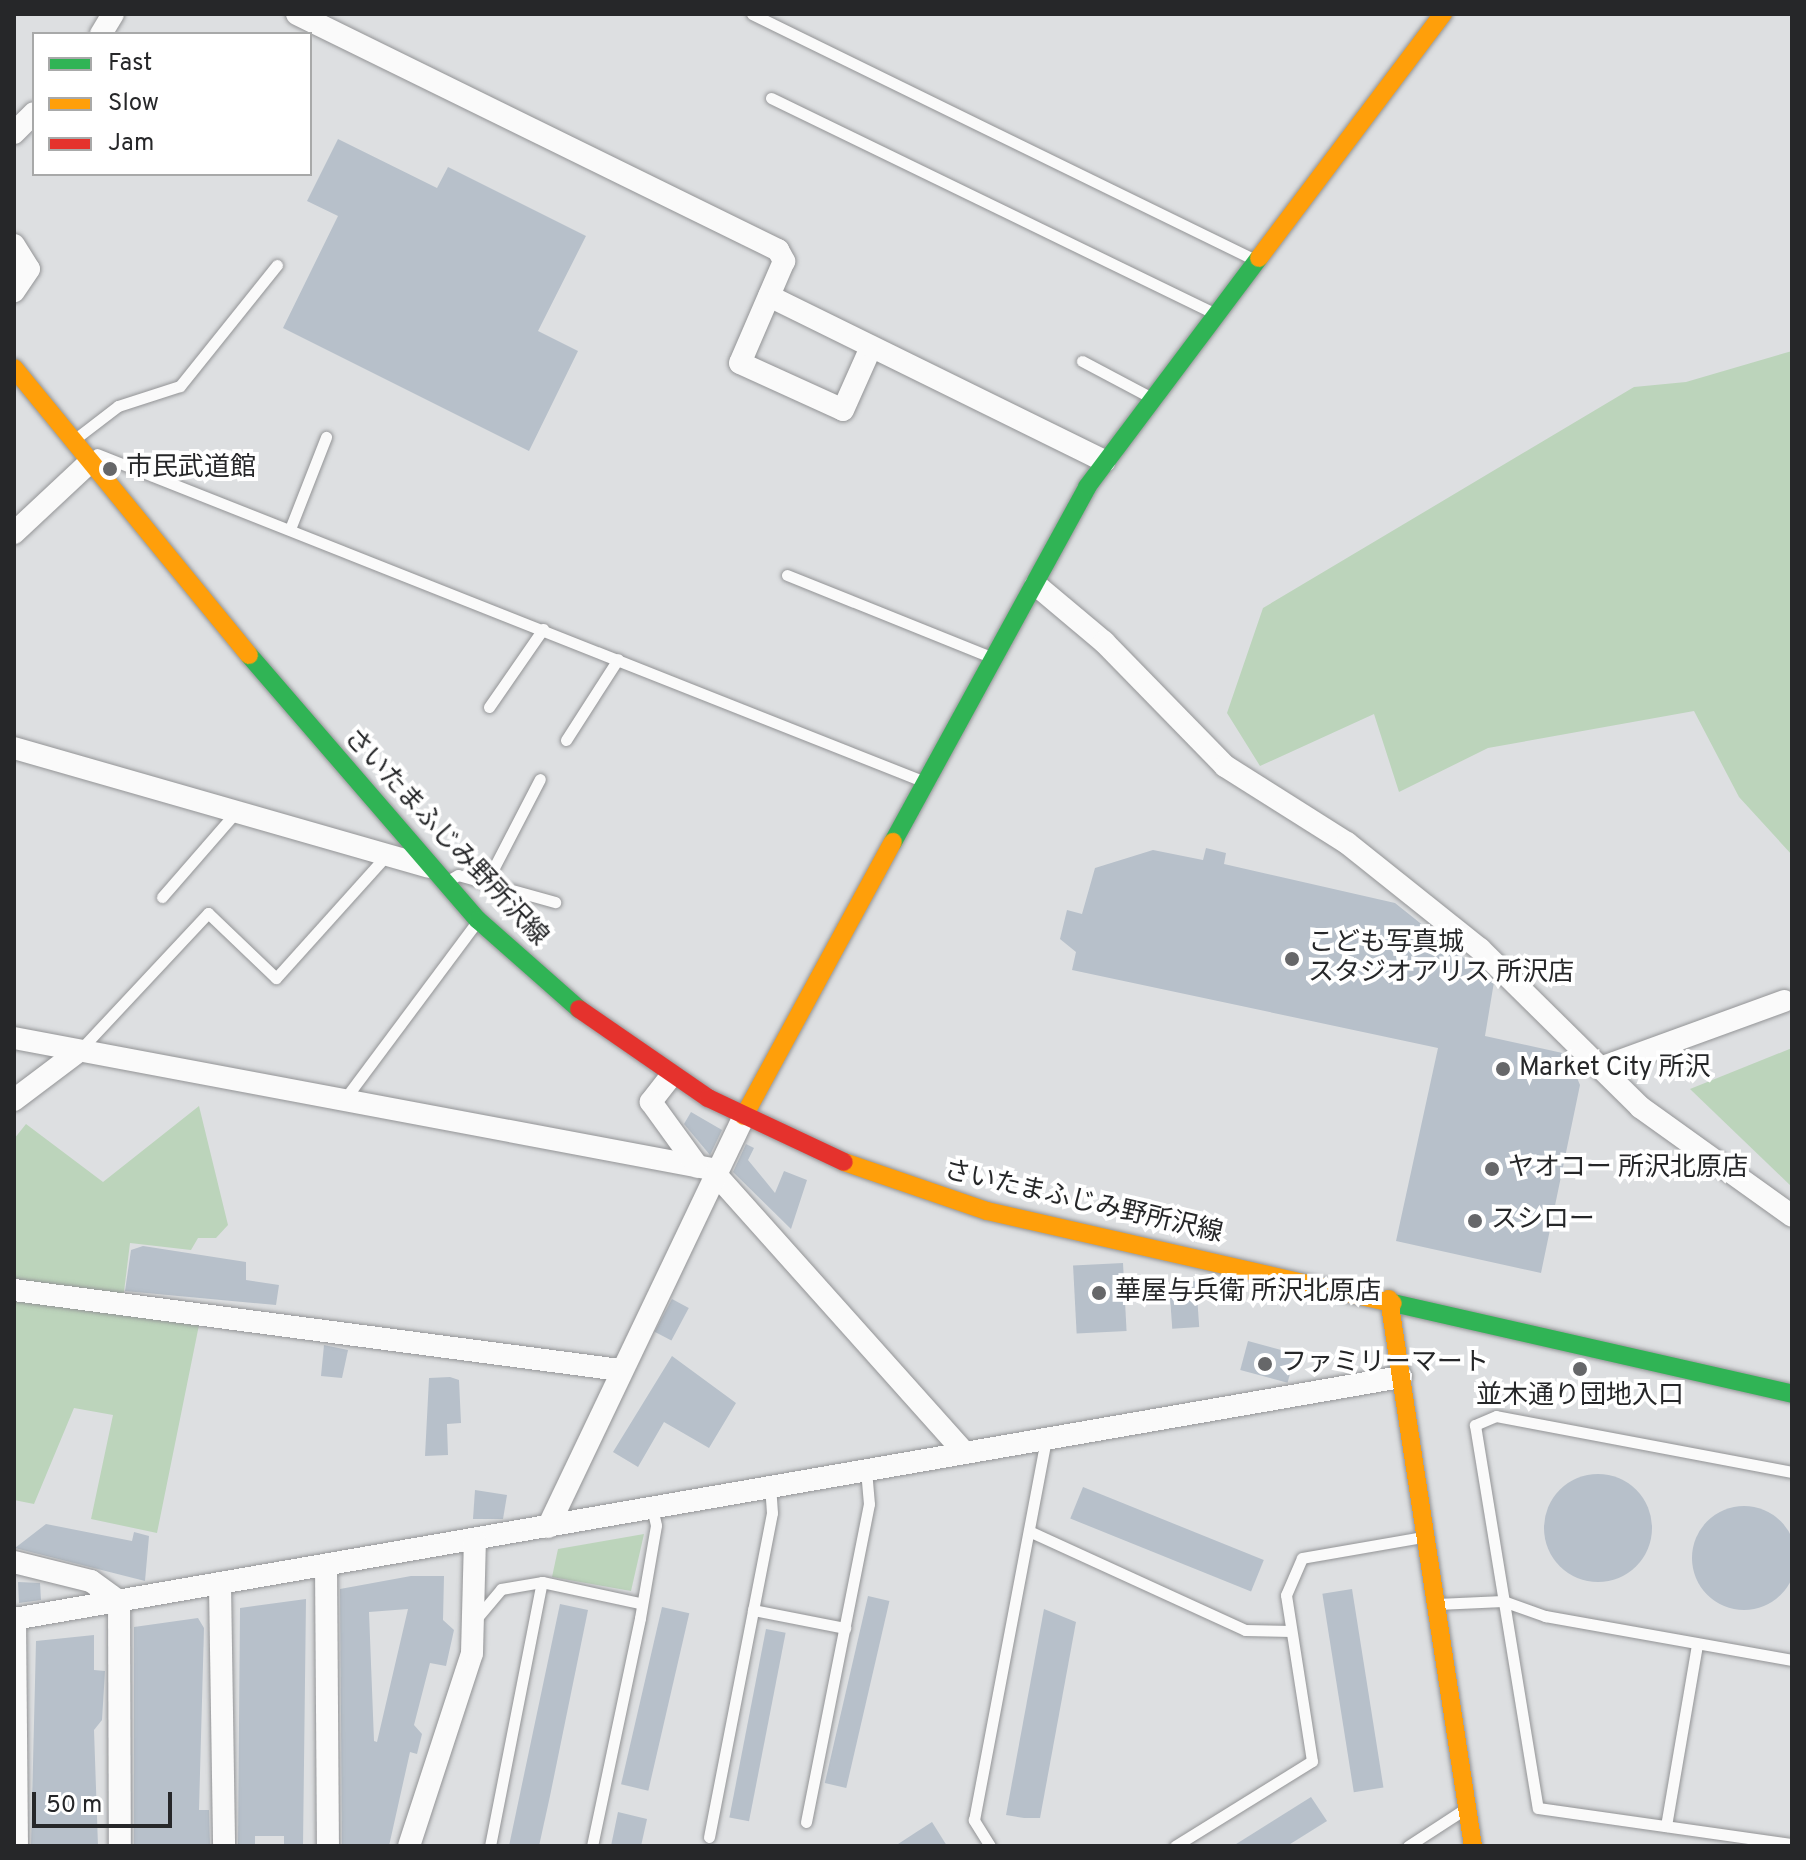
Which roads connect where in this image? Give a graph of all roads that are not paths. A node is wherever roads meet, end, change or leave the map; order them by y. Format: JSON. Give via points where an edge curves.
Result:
{"nodes":[{"id":1,"x":113,"y":14,"type":"edge"},
{"id":2,"x":297,"y":14,"type":"edge"},
{"id":3,"x":752,"y":14,"type":"edge"},
{"id":4,"x":1443,"y":14,"type":"edge"},
{"id":5,"x":102,"y":32,"type":"edge"},
{"id":6,"x":771,"y":98,"type":"dead end"},
{"id":7,"x":32,"y":115,"type":"edge"},
{"id":8,"x":14,"y":133,"type":"edge"},
{"id":9,"x":14,"y":245,"type":"edge"},
{"id":10,"x":1261,"y":263,"type":"junction"},
{"id":11,"x":277,"y":265,"type":"dead end"},
{"id":12,"x":14,"y":291,"type":"edge"},
{"id":13,"x":769,"y":296,"type":"junction"},
{"id":14,"x":1220,"y":316,"type":"junction"},
{"id":15,"x":871,"y":347,"type":"junction"},
{"id":16,"x":1082,"y":361,"type":"dead end"},
{"id":17,"x":14,"y":368,"type":"edge"},
{"id":18,"x":1155,"y":399,"type":"junction"},
{"id":19,"x":326,"y":437,"type":"dead end"},
{"id":20,"x":82,"y":451,"type":"junction"},
{"id":21,"x":1105,"y":461,"type":"junction"},
{"id":22,"x":290,"y":529,"type":"junction"},
{"id":23,"x":14,"y":533,"type":"edge"},
{"id":24,"x":787,"y":575,"type":"dead end"},
{"id":25,"x":1036,"y":585,"type":"junction"},
{"id":26,"x":543,"y":629,"type":"junction"},
{"id":27,"x":995,"y":658,"type":"junction"},
{"id":28,"x":618,"y":659,"type":"junction"},
{"id":29,"x":489,"y":707,"type":"dead end"},
{"id":30,"x":566,"y":740,"type":"dead end"},
{"id":31,"x":14,"y":748,"type":"edge"},
{"id":32,"x":540,"y":779,"type":"dead end"},
{"id":33,"x":926,"y":783,"type":"junction"},
{"id":34,"x":236,"y":812,"type":"junction"},
{"id":35,"x":387,"y":855,"type":"junction"},
{"id":36,"x":436,"y":875,"type":"junction"},
{"id":37,"x":486,"y":883,"type":"junction"},
{"id":38,"x":162,"y":897,"type":"dead end"},
{"id":39,"x":555,"y":902,"type":"dead end"},
{"id":40,"x":478,"y":920,"type":"junction"},
{"id":41,"x":1784,"y":1001,"type":"dead end"},
{"id":42,"x":14,"y":1038,"type":"edge"},
{"id":43,"x":79,"y":1051,"type":"junction"},
{"id":44,"x":1600,"y":1068,"type":"junction"},
{"id":45,"x":671,"y":1076,"type":"junction"},
{"id":46,"x":14,"y":1100,"type":"edge"},
{"id":47,"x":344,"y":1100,"type":"junction"},
{"id":48,"x":744,"y":1116,"type":"junction"},
{"id":49,"x":707,"y":1172,"type":"junction"},
{"id":50,"x":1792,"y":1216,"type":"edge"},
{"id":51,"x":14,"y":1290,"type":"edge"},
{"id":52,"x":1389,"y":1299,"type":"junction"},
{"id":53,"x":620,"y":1370,"type":"junction"},
{"id":54,"x":1401,"y":1377,"type":"junction"},
{"id":55,"x":1792,"y":1394,"type":"edge"},
{"id":56,"x":1046,"y":1438,"type":"junction"},
{"id":57,"x":964,"y":1452,"type":"junction"},
{"id":58,"x":866,"y":1470,"type":"junction"},
{"id":59,"x":1792,"y":1472,"type":"edge"},
{"id":60,"x":770,"y":1487,"type":"junction"},
{"id":61,"x":652,"y":1508,"type":"junction"},
{"id":62,"x":548,"y":1527,"type":"junction"},
{"id":63,"x":1031,"y":1532,"type":"junction"},
{"id":64,"x":1427,"y":1536,"type":"junction"},
{"id":65,"x":475,"y":1541,"type":"junction"},
{"id":66,"x":14,"y":1562,"type":"edge"},
{"id":67,"x":326,"y":1565,"type":"junction"},
{"id":68,"x":542,"y":1582,"type":"junction"},
{"id":69,"x":220,"y":1585,"type":"junction"},
{"id":70,"x":119,"y":1601,"type":"junction"},
{"id":71,"x":1503,"y":1601,"type":"junction"},
{"id":72,"x":639,"y":1603,"type":"junction"},
{"id":73,"x":1437,"y":1604,"type":"junction"},
{"id":74,"x":753,"y":1610,"type":"junction"},
{"id":75,"x":15,"y":1619,"type":"edge"},
{"id":76,"x":476,"y":1619,"type":"junction"},
{"id":77,"x":845,"y":1628,"type":"junction"},
{"id":78,"x":1291,"y":1631,"type":"junction"},
{"id":79,"x":1697,"y":1644,"type":"junction"},
{"id":80,"x":1792,"y":1660,"type":"edge"},
{"id":81,"x":1466,"y":1808,"type":"junction"},
{"id":82,"x":806,"y":1822,"type":"dead end"},
{"id":83,"x":1666,"y":1826,"type":"junction"},
{"id":84,"x":709,"y":1837,"type":"dead end"},
{"id":85,"x":1792,"y":1844,"type":"edge"},
{"id":86,"x":17,"y":1846,"type":"edge"},
{"id":87,"x":120,"y":1846,"type":"edge"},
{"id":88,"x":224,"y":1846,"type":"edge"},
{"id":89,"x":328,"y":1846,"type":"edge"},
{"id":90,"x":409,"y":1846,"type":"edge"},
{"id":91,"x":490,"y":1846,"type":"edge"},
{"id":92,"x":592,"y":1846,"type":"edge"},
{"id":93,"x":990,"y":1846,"type":"edge"},
{"id":94,"x":1175,"y":1846,"type":"edge"},
{"id":95,"x":1408,"y":1846,"type":"edge"},
{"id":96,"x":1473,"y":1846,"type":"edge"}],
"edges":[{"from":1,"to":5,"type":"street"},
{"from":2,"to":13,"type":"street","via":[[778,250],[784,261]]},
{"from":3,"to":10,"type":"lane"},
{"from":4,"to":10,"type":"main road"},
{"from":6,"to":14,"type":"lane"},
{"from":7,"to":8,"type":"street"},
{"from":9,"to":12,"type":"street","via":[[29,269]]},
{"from":10,"to":14,"type":"main road"},
{"from":11,"to":20,"type":"lane","via":[[180,386],[118,406]]},
{"from":13,"to":15,"type":"street"},
{"from":13,"to":15,"type":"street","via":[[740,363],[843,410]]},
{"from":14,"to":18,"type":"main road"},
{"from":15,"to":21,"type":"street"},
{"from":16,"to":18,"type":"lane"},
{"from":17,"to":20,"type":"main road","name":"さいたまふじみ野所沢線"},
{"from":18,"to":21,"type":"main road"},
{"from":19,"to":22,"type":"lane"},
{"from":20,"to":22,"type":"lane"},
{"from":20,"to":23,"type":"street"},
{"from":20,"to":36,"type":"main road","name":"さいたまふじみ野所沢線"},
{"from":21,"to":25,"type":"main road"},
{"from":22,"to":26,"type":"lane"},
{"from":24,"to":27,"type":"lane"},
{"from":25,"to":27,"type":"main road"},
{"from":25,"to":44,"type":"street","via":[[1104,642],[1225,766],[1347,843],[1480,949]]},
{"from":26,"to":28,"type":"lane"},
{"from":26,"to":29,"type":"lane"},
{"from":27,"to":33,"type":"main road"},
{"from":28,"to":30,"type":"lane"},
{"from":28,"to":33,"type":"lane"},
{"from":31,"to":34,"type":"street"},
{"from":32,"to":37,"type":"lane"},
{"from":33,"to":48,"type":"main road"},
{"from":34,"to":35,"type":"street"},
{"from":34,"to":38,"type":"lane"},
{"from":35,"to":36,"type":"street"},
{"from":35,"to":43,"type":"lane","via":[[276,978],[208,913]]},
{"from":36,"to":37,"type":"lane"},
{"from":36,"to":40,"type":"main road","name":"さいたまふじみ野所沢線"},
{"from":37,"to":39,"type":"lane"},
{"from":40,"to":45,"type":"main road","name":"さいたまふじみ野所沢線","via":[[548,986]]},
{"from":40,"to":47,"type":"lane"},
{"from":41,"to":44,"type":"street"},
{"from":42,"to":43,"type":"street"},
{"from":43,"to":46,"type":"street"},
{"from":43,"to":47,"type":"street"},
{"from":44,"to":50,"type":"street","via":[[1640,1107]]},
{"from":45,"to":48,"type":"main road","name":"さいたまふじみ野所沢線"},
{"from":45,"to":49,"type":"street","via":[[651,1102]]},
{"from":47,"to":49,"type":"street"},
{"from":48,"to":49,"type":"street"},
{"from":48,"to":52,"type":"main road","name":"さいたまふじみ野所沢線","via":[[950,1201]]},
{"from":49,"to":53,"type":"street"},
{"from":49,"to":57,"type":"street"},
{"from":51,"to":53,"type":"street"},
{"from":52,"to":54,"type":"main road"},
{"from":52,"to":55,"type":"main road","name":"さいたまふじみ野所沢線"},
{"from":53,"to":62,"type":"street"},
{"from":54,"to":56,"type":"street"},
{"from":54,"to":64,"type":"main road"},
{"from":56,"to":57,"type":"street"},
{"from":56,"to":63,"type":"lane"},
{"from":57,"to":58,"type":"street"},
{"from":58,"to":60,"type":"street"},
{"from":58,"to":77,"type":"lane","via":[[869,1504]]},
{"from":59,"to":71,"type":"lane","via":[[1496,1416],[1486,1420],[1475,1425]]},
{"from":60,"to":61,"type":"street"},
{"from":60,"to":74,"type":"lane","via":[[772,1513]]},
{"from":61,"to":62,"type":"street"},
{"from":61,"to":72,"type":"lane","via":[[656,1525]]},
{"from":62,"to":65,"type":"street"},
{"from":63,"to":78,"type":"lane","via":[[1245,1630]]},
{"from":63,"to":93,"type":"lane","via":[[974,1820]]},
{"from":64,"to":73,"type":"main road"},
{"from":64,"to":78,"type":"lane","via":[[1302,1558],[1286,1595]]},
{"from":65,"to":67,"type":"street"},
{"from":65,"to":76,"type":"street"},
{"from":66,"to":70,"type":"street","via":[[91,1581]]},
{"from":67,"to":69,"type":"street"},
{"from":67,"to":89,"type":"street"},
{"from":68,"to":72,"type":"lane"},
{"from":68,"to":76,"type":"lane","via":[[501,1589]]},
{"from":68,"to":91,"type":"lane"},
{"from":69,"to":70,"type":"street"},
{"from":69,"to":88,"type":"street"},
{"from":70,"to":75,"type":"street"},
{"from":70,"to":87,"type":"street"},
{"from":71,"to":73,"type":"lane"},
{"from":71,"to":79,"type":"lane"},
{"from":71,"to":83,"type":"lane","via":[[1538,1808]]},
{"from":72,"to":92,"type":"lane"},
{"from":73,"to":81,"type":"main road"},
{"from":74,"to":77,"type":"lane"},
{"from":74,"to":84,"type":"lane"},
{"from":75,"to":86,"type":"street"},
{"from":76,"to":90,"type":"street","via":[[472,1653]]},
{"from":77,"to":82,"type":"lane"},
{"from":78,"to":94,"type":"lane","via":[[1312,1761]]},
{"from":79,"to":80,"type":"lane"},
{"from":79,"to":83,"type":"lane"},
{"from":81,"to":95,"type":"lane"},
{"from":81,"to":96,"type":"main road"},
{"from":83,"to":85,"type":"lane"}]}
